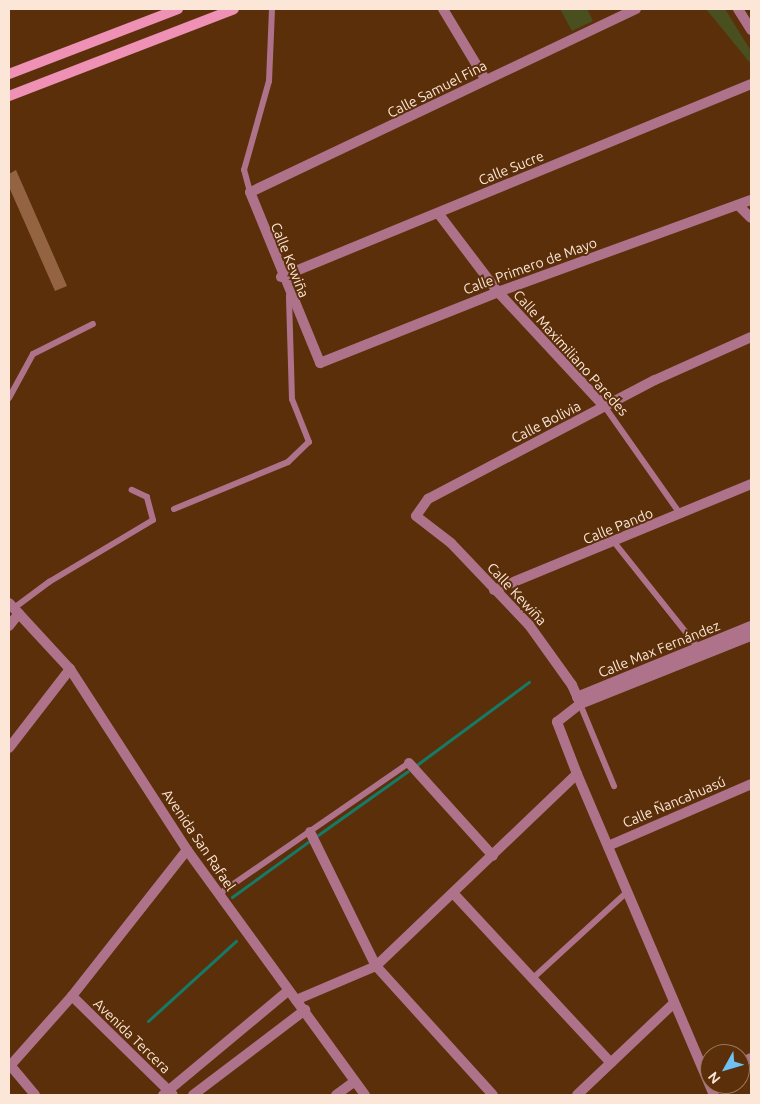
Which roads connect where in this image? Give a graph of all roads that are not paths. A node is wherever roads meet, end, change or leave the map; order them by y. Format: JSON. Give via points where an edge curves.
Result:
{"nodes":[{"id":1,"x":178,"y":9,"type":"edge"},
{"id":2,"x":234,"y":9,"type":"edge"},
{"id":3,"x":272,"y":9,"type":"edge"},
{"id":4,"x":443,"y":9,"type":"edge"},
{"id":5,"x":636,"y":9,"type":"edge"},
{"id":6,"x":738,"y":9,"type":"edge"},
{"id":7,"x":751,"y":30,"type":"edge"},
{"id":8,"x":9,"y":74,"type":"edge"},
{"id":9,"x":485,"y":79,"type":"junction"},
{"id":10,"x":751,"y":84,"type":"edge"},
{"id":11,"x":9,"y":96,"type":"edge"},
{"id":12,"x":250,"y":192,"type":"junction"},
{"id":13,"x":751,"y":200,"type":"edge"},
{"id":14,"x":738,"y":205,"type":"junction"},
{"id":15,"x":438,"y":213,"type":"junction"},
{"id":16,"x":751,"y":218,"type":"edge"},
{"id":17,"x":281,"y":277,"type":"junction"},
{"id":18,"x":498,"y":292,"type":"junction"},
{"id":19,"x":289,"y":296,"type":"junction"},
{"id":20,"x":93,"y":324,"type":"dead end"},
{"id":21,"x":751,"y":337,"type":"edge"},
{"id":22,"x":320,"y":364,"type":"joint"},
{"id":23,"x":9,"y":398,"type":"edge"},
{"id":24,"x":605,"y":407,"type":"junction"},
{"id":25,"x":751,"y":484,"type":"edge"},
{"id":26,"x":132,"y":490,"type":"dead end"},
{"id":27,"x":174,"y":509,"type":"dead end"},
{"id":28,"x":681,"y":515,"type":"junction"},
{"id":29,"x":416,"y":516,"type":"joint"},
{"id":30,"x":614,"y":542,"type":"junction"},
{"id":31,"x":494,"y":590,"type":"junction"},
{"id":32,"x":14,"y":608,"type":"edge"},
{"id":33,"x":9,"y":626,"type":"edge"},
{"id":34,"x":751,"y":626,"type":"edge"},
{"id":35,"x":751,"y":636,"type":"edge"},
{"id":36,"x":701,"y":651,"type":"junction"},
{"id":37,"x":70,"y":668,"type":"junction"},
{"id":38,"x":579,"y":700,"type":"junction"},
{"id":39,"x":9,"y":748,"type":"edge"},
{"id":40,"x":409,"y":763,"type":"joint"},
{"id":41,"x":577,"y":774,"type":"junction"},
{"id":42,"x":751,"y":784,"type":"edge"},
{"id":43,"x":614,"y":786,"type":"dead end"},
{"id":44,"x":310,"y":832,"type":"junction"},
{"id":45,"x":608,"y":846,"type":"junction"},
{"id":46,"x":187,"y":850,"type":"junction"},
{"id":47,"x":493,"y":856,"type":"junction"},
{"id":48,"x":626,"y":893,"type":"junction"},
{"id":49,"x":218,"y":894,"type":"junction"},
{"id":50,"x":453,"y":894,"type":"junction"},
{"id":51,"x":376,"y":966,"type":"junction"},
{"id":52,"x":532,"y":979,"type":"junction"},
{"id":53,"x":288,"y":991,"type":"junction"},
{"id":54,"x":72,"y":996,"type":"junction"},
{"id":55,"x":296,"y":1000,"type":"junction"},
{"id":56,"x":674,"y":1003,"type":"junction"},
{"id":57,"x":305,"y":1010,"type":"junction"},
{"id":58,"x":700,"y":1060,"type":"edge"},
{"id":59,"x":611,"y":1063,"type":"junction"},
{"id":60,"x":9,"y":1066,"type":"edge"},
{"id":61,"x":354,"y":1082,"type":"junction"},
{"id":62,"x":168,"y":1094,"type":"edge"},
{"id":63,"x":35,"y":1095,"type":"edge"},
{"id":64,"x":193,"y":1095,"type":"edge"},
{"id":65,"x":336,"y":1095,"type":"edge"},
{"id":66,"x":365,"y":1095,"type":"edge"},
{"id":67,"x":493,"y":1095,"type":"edge"},
{"id":68,"x":577,"y":1095,"type":"edge"}],
"edges":[{"from":1,"to":8,"type":"main road"},
{"from":2,"to":11,"type":"main road"},
{"from":3,"to":12,"type":"lane","via":[[270,81],[244,170]]},
{"from":4,"to":9,"type":"street"},
{"from":5,"to":9,"type":"street","name":"Calle Samuel Fina"},
{"from":6,"to":7,"type":"street"},
{"from":9,"to":12,"type":"street","name":"Calle Samuel Fina"},
{"from":10,"to":15,"type":"street","name":"Calle Sucre"},
{"from":12,"to":17,"type":"street","name":"Calle Kewiña"},
{"from":13,"to":14,"type":"street","name":"Calle Primero de Mayo"},
{"from":14,"to":16,"type":"street"},
{"from":14,"to":18,"type":"street","name":"Calle Primero de Mayo"},
{"from":15,"to":17,"type":"street","name":"Calle Sucre"},
{"from":15,"to":18,"type":"street","name":"Calle Maximiliano Paredes"},
{"from":17,"to":19,"type":"street","name":"Calle Kewiña"},
{"from":18,"to":22,"type":"street","name":"Calle Primero de Mayo"},
{"from":18,"to":24,"type":"street","name":"Calle Maximiliano Paredes"},
{"from":19,"to":22,"type":"street","name":"Calle Kewiña"},
{"from":19,"to":27,"type":"lane","via":[[292,399],[309,442],[288,462]]},
{"from":20,"to":23,"type":"lane","via":[[33,354]]},
{"from":21,"to":24,"type":"street","name":"Calle Bolivia"},
{"from":24,"to":28,"type":"lane","name":"Calle Maximiliano Paredes"},
{"from":24,"to":29,"type":"street","name":"Calle Bolivia","via":[[428,499]]},
{"from":25,"to":28,"type":"street","name":"Calle Pando"},
{"from":26,"to":32,"type":"lane","via":[[147,497],[152,520],[49,582]]},
{"from":28,"to":30,"type":"street","name":"Calle Pando"},
{"from":29,"to":31,"type":"street","name":"Calle Kewiña","via":[[451,543]]},
{"from":30,"to":31,"type":"street","name":"Calle Pando"},
{"from":30,"to":36,"type":"lane"},
{"from":31,"to":38,"type":"street","name":"Calle Kewiña","via":[[529,625]]},
{"from":32,"to":33,"type":"street"},
{"from":32,"to":37,"type":"street","name":"Avenida San Rafael"},
{"from":34,"to":36,"type":"street","name":"Calle Max Fernández"},
{"from":35,"to":36,"type":"street","name":"Calle Max Fernández"},
{"from":36,"to":38,"type":"street","name":"Calle Max Fernández"},
{"from":37,"to":39,"type":"street"},
{"from":37,"to":46,"type":"street","name":"Avenida San Rafael"},
{"from":38,"to":41,"type":"street","name":"Calle Max Fernández","via":[[557,722]]},
{"from":38,"to":43,"type":"lane"},
{"from":40,"to":44,"type":"lane"},
{"from":40,"to":47,"type":"street"},
{"from":41,"to":45,"type":"street"},
{"from":41,"to":47,"type":"street"},
{"from":42,"to":45,"type":"street","name":"Calle Ñancahuasú"},
{"from":44,"to":49,"type":"lane"},
{"from":44,"to":51,"type":"street"},
{"from":45,"to":48,"type":"street"},
{"from":46,"to":49,"type":"street","name":"Avenida San Rafael"},
{"from":46,"to":54,"type":"street"},
{"from":47,"to":50,"type":"street"},
{"from":48,"to":52,"type":"lane"},
{"from":48,"to":56,"type":"street"},
{"from":49,"to":53,"type":"street","name":"Avenida San Rafael"},
{"from":50,"to":51,"type":"street"},
{"from":50,"to":52,"type":"street"},
{"from":51,"to":55,"type":"street"},
{"from":51,"to":67,"type":"street"},
{"from":52,"to":59,"type":"street"},
{"from":53,"to":55,"type":"street","name":"Avenida San Rafael"},
{"from":53,"to":62,"type":"street"},
{"from":54,"to":60,"type":"street"},
{"from":54,"to":62,"type":"street","name":"Avenida Tercera"},
{"from":55,"to":57,"type":"street","name":"Avenida San Rafael"},
{"from":56,"to":58,"type":"street"},
{"from":56,"to":59,"type":"street"},
{"from":57,"to":61,"type":"street","name":"Avenida San Rafael"},
{"from":57,"to":64,"type":"street"},
{"from":59,"to":68,"type":"street"},
{"from":60,"to":63,"type":"street"},
{"from":61,"to":65,"type":"street"},
{"from":61,"to":66,"type":"street","name":"Avenida San Rafael"}]}
